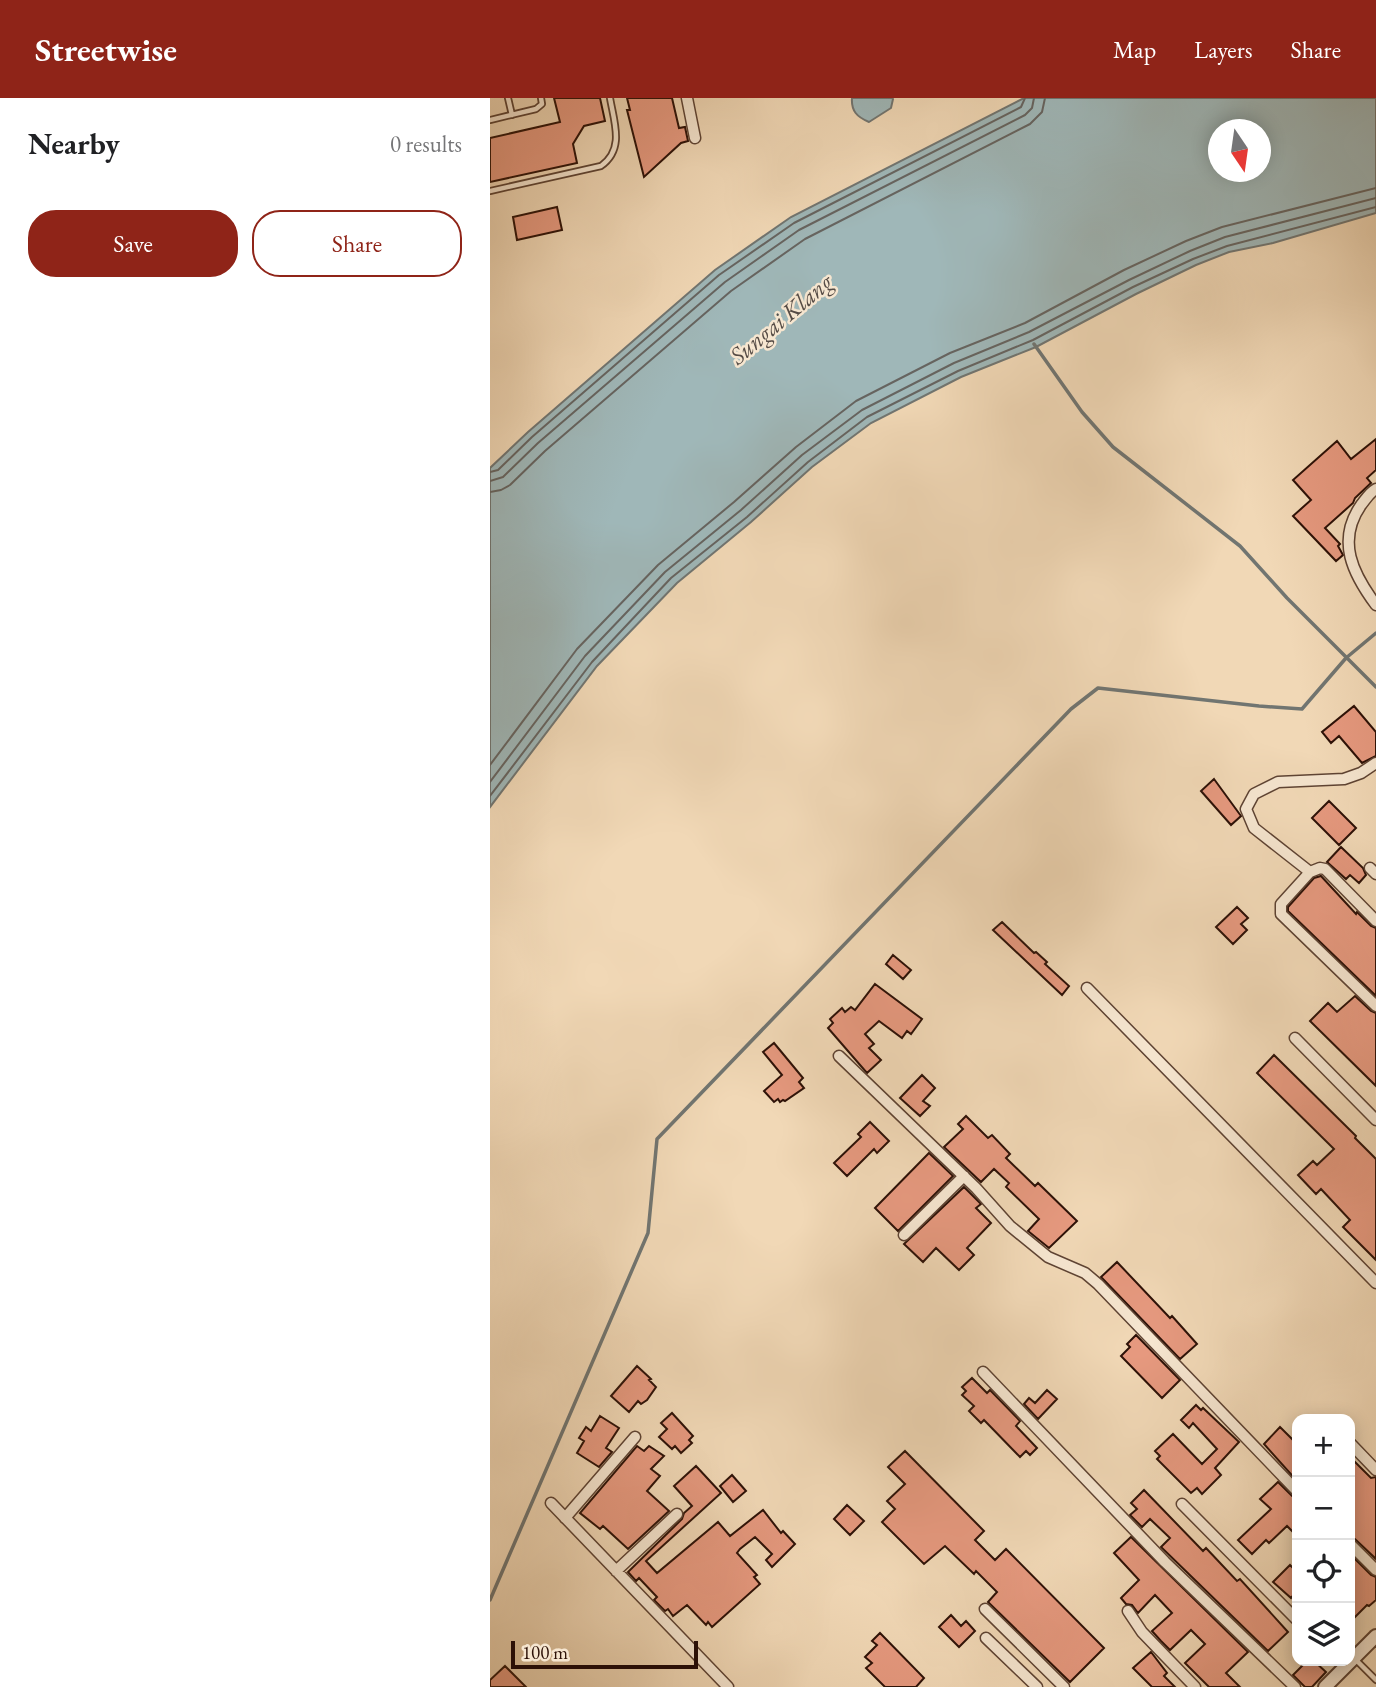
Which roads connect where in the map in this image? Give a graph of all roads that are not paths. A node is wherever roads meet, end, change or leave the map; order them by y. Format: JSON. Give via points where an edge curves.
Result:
{"nodes":[{"id":1,"x":508,"y":98,"type":"edge"},
{"id":2,"x":541,"y":98,"type":"edge"},
{"id":3,"x":610,"y":98,"type":"edge"},
{"id":4,"x":687,"y":98,"type":"edge"},
{"id":5,"x":512,"y":115,"type":"junction"},
{"id":6,"x":490,"y":120,"type":"edge"},
{"id":7,"x":695,"y":138,"type":"dead end"},
{"id":8,"x":490,"y":191,"type":"edge"},
{"id":9,"x":1376,"y":489,"type":"edge"},
{"id":10,"x":1375,"y":605,"type":"edge"},
{"id":11,"x":1376,"y":763,"type":"edge"},
{"id":12,"x":1315,"y":870,"type":"junction"},
{"id":13,"x":1376,"y":921,"type":"edge"},
{"id":14,"x":1087,"y":988,"type":"dead end"},
{"id":15,"x":1376,"y":1006,"type":"edge"},
{"id":16,"x":1294,"y":1038,"type":"dead end"},
{"id":17,"x":839,"y":1056,"type":"dead end"},
{"id":18,"x":1376,"y":1120,"type":"edge"},
{"id":19,"x":964,"y":1176,"type":"junction"},
{"id":20,"x":904,"y":1235,"type":"dead end"},
{"id":21,"x":1376,"y":1283,"type":"edge"},
{"id":22,"x":983,"y":1373,"type":"dead end"},
{"id":23,"x":635,"y":1437,"type":"dead end"},
{"id":24,"x":1355,"y":1448,"type":"edge"},
{"id":25,"x":1376,"y":1470,"type":"edge"},
{"id":26,"x":1292,"y":1486,"type":"edge"},
{"id":27,"x":551,"y":1503,"type":"dead end"},
{"id":28,"x":1182,"y":1504,"type":"dead end"},
{"id":29,"x":677,"y":1514,"type":"dead end"},
{"id":30,"x":565,"y":1518,"type":"junction"},
{"id":31,"x":1355,"y":1549,"type":"edge"},
{"id":32,"x":616,"y":1570,"type":"junction"},
{"id":33,"x":1376,"y":1570,"type":"edge"},
{"id":34,"x":985,"y":1609,"type":"dead end"},
{"id":35,"x":1128,"y":1611,"type":"dead end"},
{"id":36,"x":1292,"y":1615,"type":"edge"},
{"id":37,"x":1376,"y":1636,"type":"edge"},
{"id":38,"x":986,"y":1638,"type":"dead end"},
{"id":39,"x":1355,"y":1654,"type":"edge"},
{"id":40,"x":1343,"y":1666,"type":"edge"},
{"id":41,"x":1353,"y":1666,"type":"edge"},
{"id":42,"x":1376,"y":1680,"type":"edge"},
{"id":43,"x":728,"y":1687,"type":"edge"},
{"id":44,"x":1037,"y":1687,"type":"edge"},
{"id":45,"x":1065,"y":1687,"type":"edge"},
{"id":46,"x":1195,"y":1687,"type":"edge"},
{"id":47,"x":1295,"y":1687,"type":"edge"},
{"id":48,"x":1325,"y":1687,"type":"edge"}],
"edges":[{"from":1,"to":5,"type":"lane"},
{"from":2,"to":5,"type":"lane","via":[[540,107]]},
{"from":3,"to":8,"type":"lane","via":[[617,141],[607,162]]},
{"from":4,"to":7,"type":"street"},
{"from":5,"to":6,"type":"lane"},
{"from":9,"to":10,"type":"street","via":[[1354,515],[1348,533],[1353,571]]},
{"from":11,"to":12,"type":"street","via":[[1344,779],[1278,782],[1254,794],[1246,809],[1254,828]]},
{"from":12,"to":13,"type":"street","via":[[1325,869]]},
{"from":12,"to":15,"type":"street","via":[[1281,904],[1282,914]]},
{"from":14,"to":21,"type":"street"},
{"from":16,"to":18,"type":"street"},
{"from":17,"to":19,"type":"street"},
{"from":19,"to":20,"type":"street"},
{"from":19,"to":26,"type":"street","via":[[1010,1226],[1048,1257],[1085,1273],[1098,1284]]},
{"from":22,"to":47,"type":"street","via":[[1165,1562]]},
{"from":23,"to":30,"type":"street"},
{"from":24,"to":25,"type":"street"},
{"from":27,"to":30,"type":"street"},
{"from":28,"to":36,"type":"street"},
{"from":29,"to":32,"type":"street"},
{"from":30,"to":32,"type":"street"},
{"from":31,"to":33,"type":"street"},
{"from":32,"to":43,"type":"street"},
{"from":34,"to":45,"type":"street"},
{"from":35,"to":46,"type":"street"},
{"from":37,"to":39,"type":"street"},
{"from":38,"to":44,"type":"street"},
{"from":40,"to":48,"type":"street"},
{"from":41,"to":42,"type":"lane"}]}
